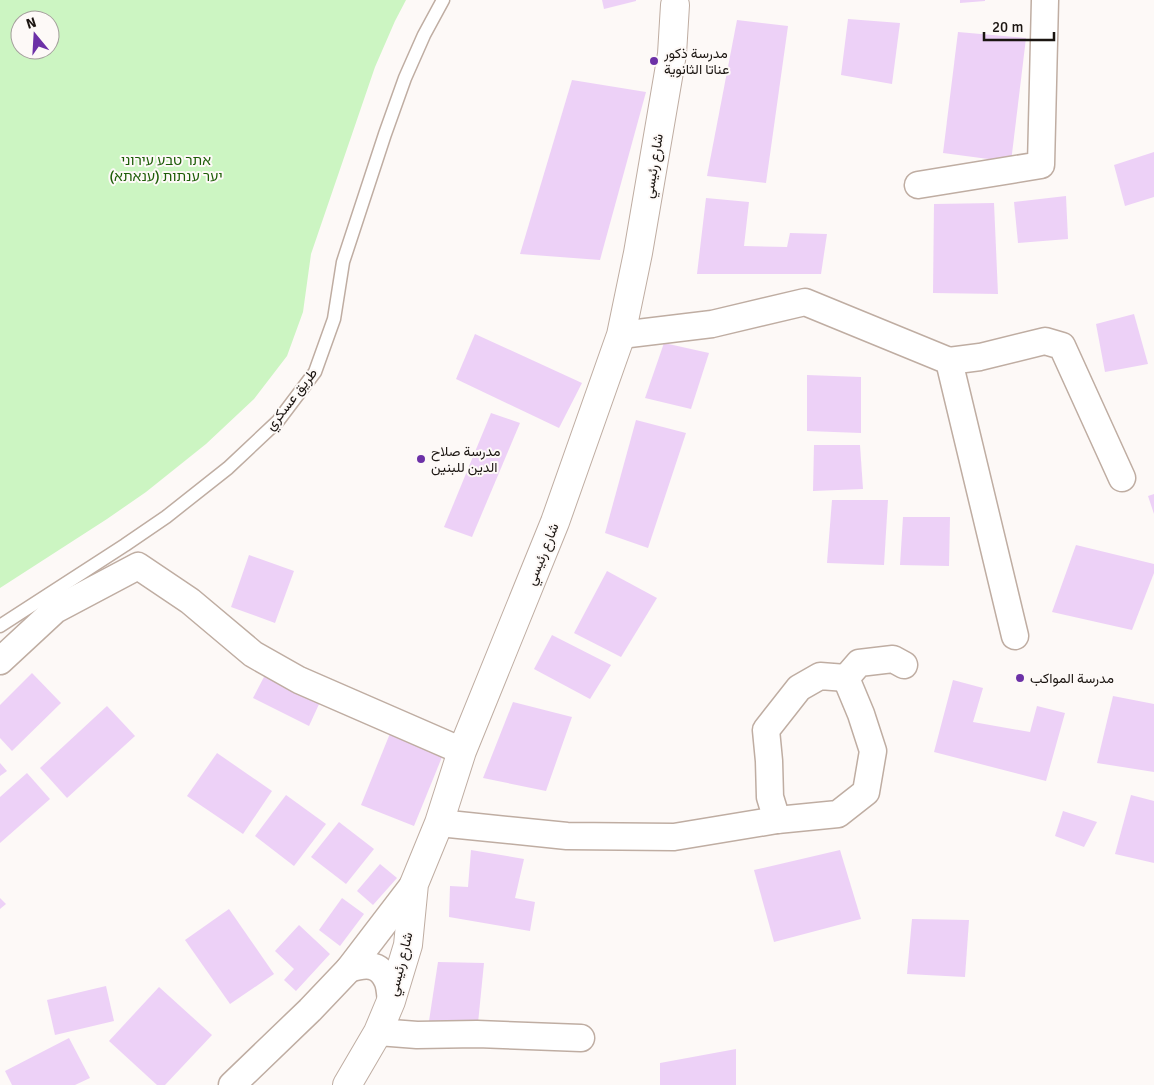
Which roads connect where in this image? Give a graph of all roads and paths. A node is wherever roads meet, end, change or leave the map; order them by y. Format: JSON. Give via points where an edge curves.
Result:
{"nodes":[{"id":1,"x":443,"y":0,"type":"edge"},
{"id":2,"x":1045,"y":0,"type":"edge"},
{"id":3,"x":676,"y":2,"type":"edge"},
{"id":4,"x":918,"y":185,"type":"dead end"},
{"id":5,"x":621,"y":335,"type":"junction"},
{"id":6,"x":949,"y":361,"type":"junction"},
{"id":7,"x":1122,"y":478,"type":"dead end"},
{"id":8,"x":0,"y":626,"type":"edge"},
{"id":9,"x":1016,"y":636,"type":"dead end"},
{"id":10,"x":0,"y":661,"type":"edge"},
{"id":11,"x":904,"y":665,"type":"dead end"},
{"id":12,"x":846,"y":678,"type":"junction"},
{"id":13,"x":462,"y":751,"type":"junction"},
{"id":14,"x":777,"y":820,"type":"junction"},
{"id":15,"x":439,"y":823,"type":"junction"},
{"id":16,"x":414,"y":884,"type":"junction"},
{"id":17,"x":349,"y":969,"type":"junction"},
{"id":18,"x":391,"y":1001,"type":"junction"},
{"id":19,"x":378,"y":1032,"type":"junction"},
{"id":20,"x":581,"y":1038,"type":"dead end"},
{"id":21,"x":232,"y":1085,"type":"edge"},
{"id":22,"x":347,"y":1085,"type":"edge"}],
"edges":[{"from":1,"to":8,"type":"lane","name":"طريق عسكري","via":[[405,78],[342,262],[334,320],[315,372],[278,421],[228,468],[166,517]]},
{"from":2,"to":4,"type":"street","via":[[1041,165]]},
{"from":3,"to":5,"type":"street","name":"شارع رئيسي","via":[[672,54]]},
{"from":5,"to":6,"type":"street","via":[[712,324],[805,302]]},
{"from":5,"to":13,"type":"street","name":"شارع رئيسي","via":[[555,522]]},
{"from":6,"to":7,"type":"street","via":[[980,358],[1045,341],[1062,346]]},
{"from":6,"to":9,"type":"street"},
{"from":10,"to":13,"type":"street","via":[[55,610],[138,566],[190,601],[253,654],[299,680]]},
{"from":11,"to":12,"type":"street","via":[[893,659],[859,663]]},
{"from":12,"to":14,"type":"street","via":[[820,676],[799,688],[766,730],[770,797]]},
{"from":12,"to":14,"type":"street","via":[[873,751],[866,792],[838,814]]},
{"from":13,"to":15,"type":"street","name":"شارع رئيسي"},
{"from":14,"to":15,"type":"street","via":[[674,837],[567,836]]},
{"from":15,"to":16,"type":"street","name":"شارع رئيسي"},
{"from":16,"to":17,"type":"street"},
{"from":16,"to":18,"type":"street","name":"شارع رئيسي","via":[[408,945]]},
{"from":17,"to":18,"type":"street","via":[[371,965],[379,970],[387,980]]},
{"from":17,"to":21,"type":"street"},
{"from":18,"to":19,"type":"street","name":"شارع رئيسي"},
{"from":19,"to":20,"type":"street","via":[[418,1036],[477,1034]]},
{"from":19,"to":22,"type":"street","name":"شارع رئيسي"}]}
